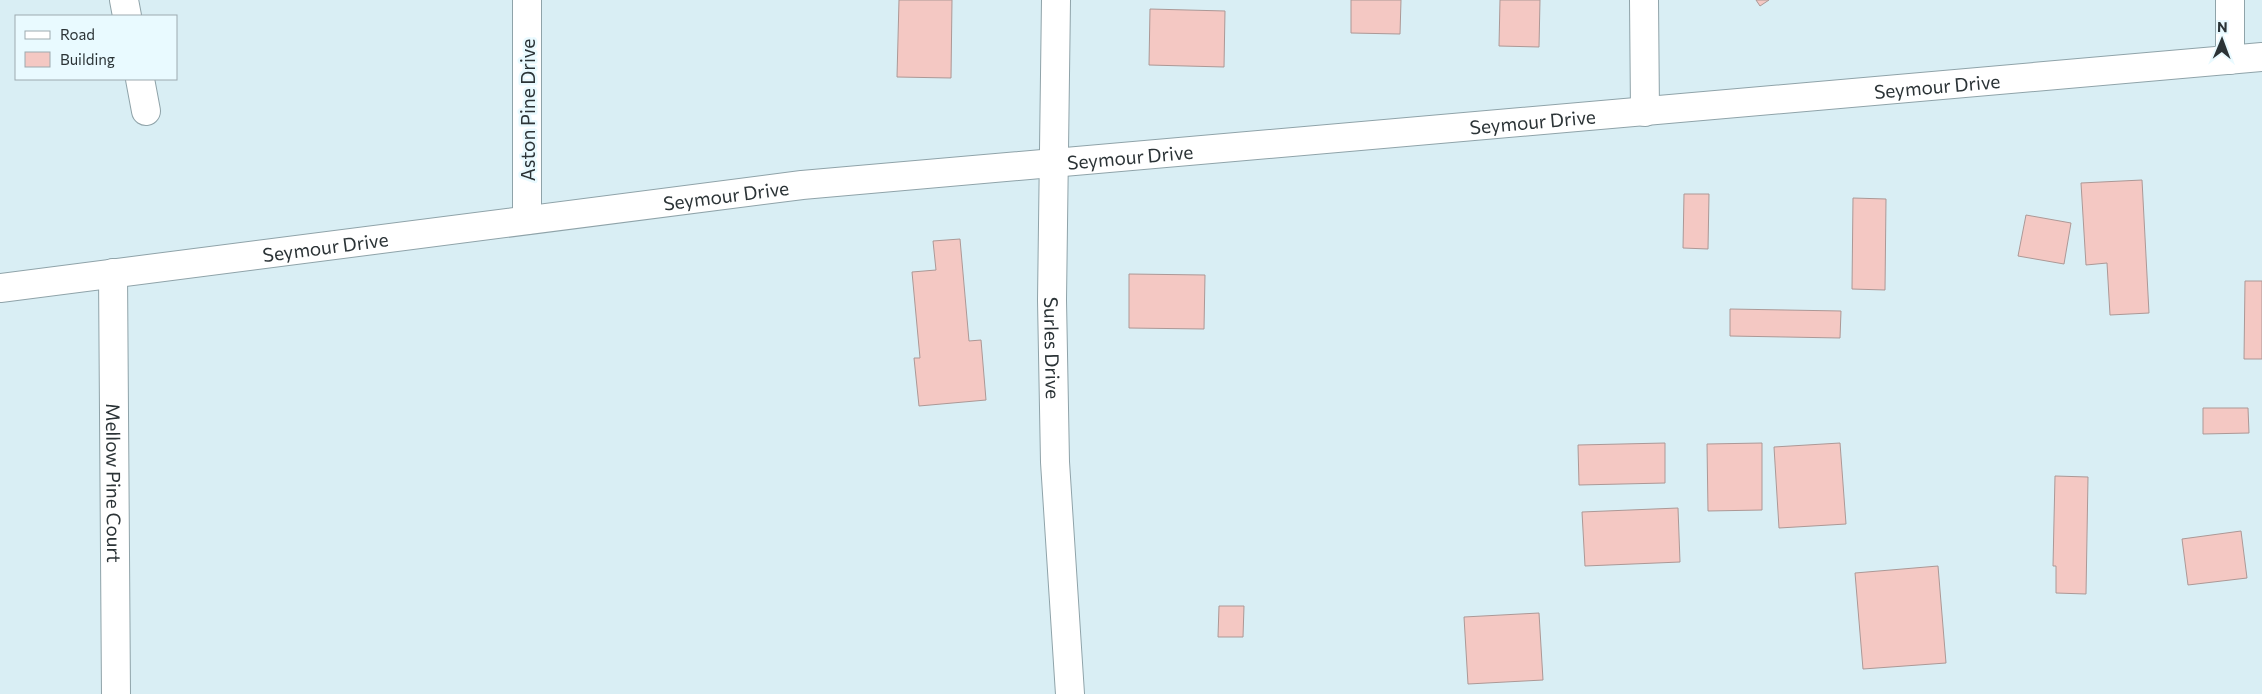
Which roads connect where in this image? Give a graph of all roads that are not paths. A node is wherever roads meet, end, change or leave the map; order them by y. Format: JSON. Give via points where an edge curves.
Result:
{"nodes":[{"id":1,"x":124,"y":0,"type":"edge"},
{"id":2,"x":527,"y":0,"type":"edge"},
{"id":3,"x":1056,"y":0,"type":"edge"},
{"id":4,"x":1644,"y":0,"type":"edge"},
{"id":5,"x":2230,"y":0,"type":"edge"},
{"id":6,"x":127,"y":15,"type":"edge"},
{"id":7,"x":2262,"y":57,"type":"edge"},
{"id":8,"x":2230,"y":60,"type":"junction"},
{"id":9,"x":140,"y":80,"type":"edge"},
{"id":10,"x":146,"y":111,"type":"dead end"},
{"id":11,"x":1645,"y":112,"type":"junction"},
{"id":12,"x":1054,"y":164,"type":"junction"},
{"id":13,"x":527,"y":220,"type":"junction"},
{"id":14,"x":113,"y":273,"type":"junction"},
{"id":15,"x":0,"y":288,"type":"edge"},
{"id":16,"x":116,"y":694,"type":"edge"},
{"id":17,"x":1070,"y":694,"type":"edge"}],
"edges":[{"from":1,"to":6,"type":"street"},
{"from":2,"to":13,"type":"street","name":"Aston Pine Drive"},
{"from":3,"to":12,"type":"street","name":"Surles Drive"},
{"from":4,"to":11,"type":"street"},
{"from":5,"to":8,"type":"street"},
{"from":7,"to":8,"type":"street","name":"Seymour Drive"},
{"from":8,"to":11,"type":"street","name":"Seymour Drive"},
{"from":9,"to":10,"type":"street"},
{"from":11,"to":12,"type":"street","name":"Seymour Drive"},
{"from":12,"to":13,"type":"street","name":"Seymour Drive","via":[[802,185]]},
{"from":12,"to":17,"type":"street","name":"Surles Drive","via":[[1055,462]]},
{"from":13,"to":14,"type":"street","name":"Seymour Drive"},
{"from":14,"to":15,"type":"street","name":"Seymour Drive"},
{"from":14,"to":16,"type":"street","name":"Mellow Pine Court"}]}
